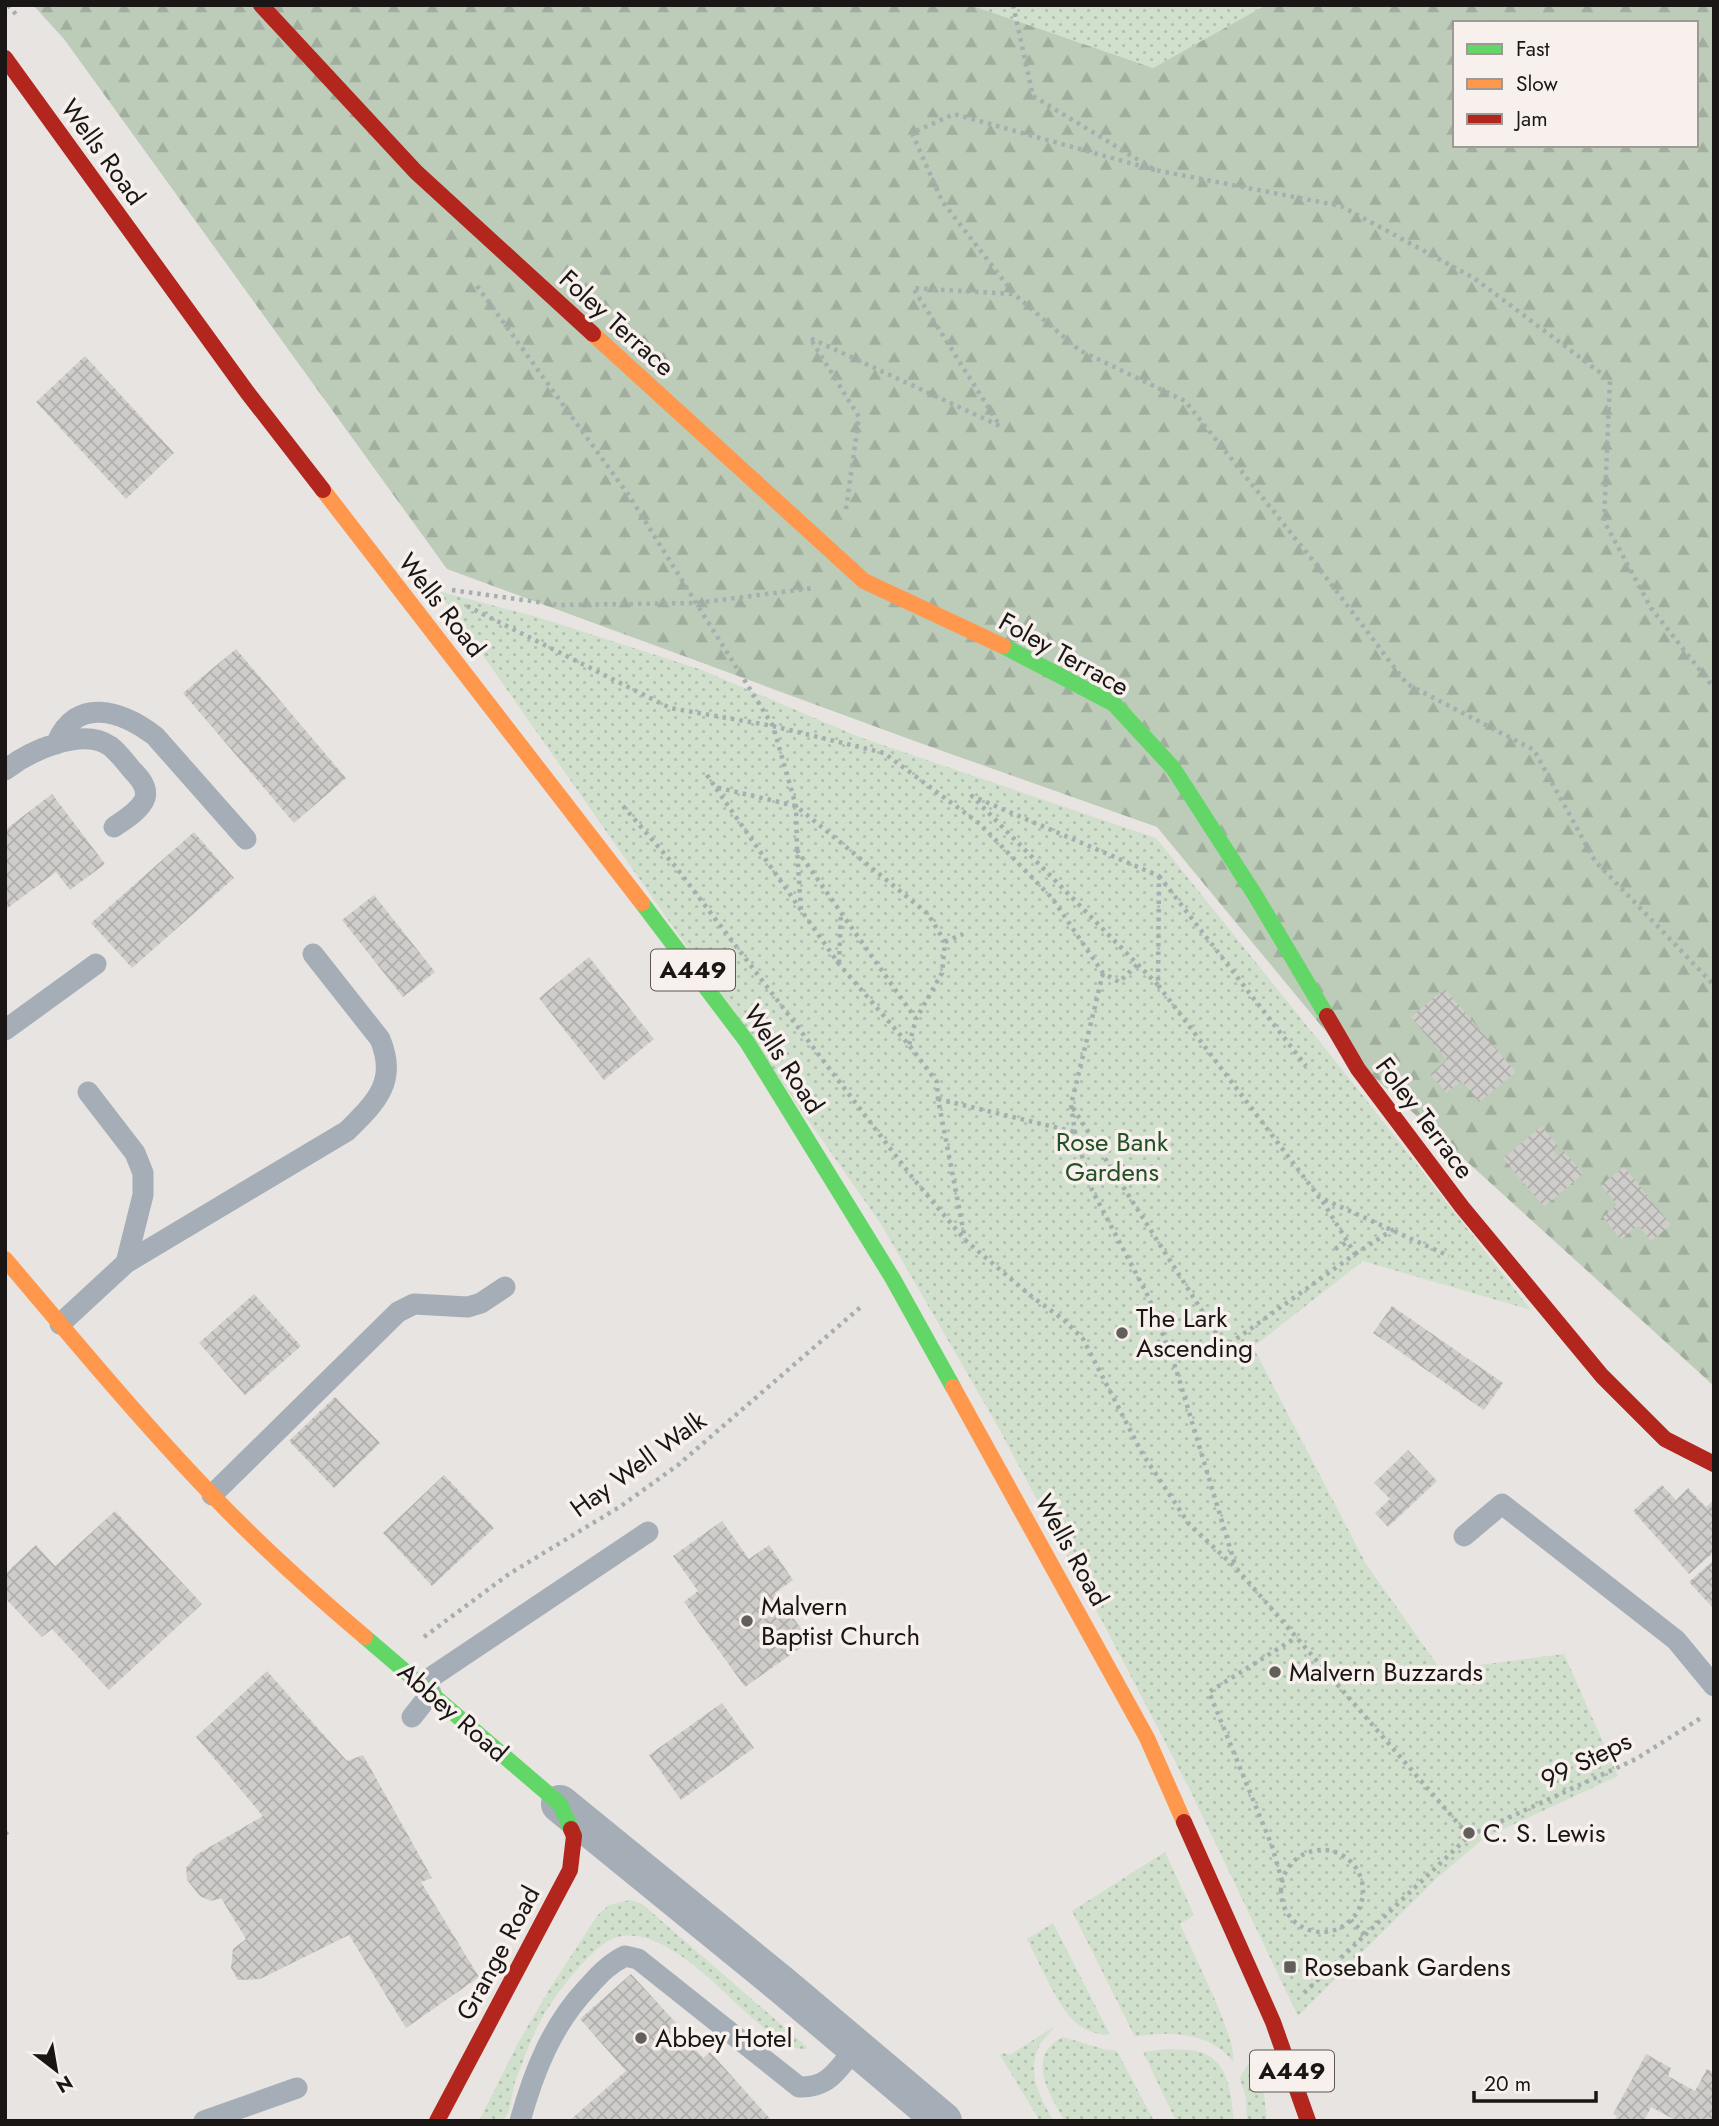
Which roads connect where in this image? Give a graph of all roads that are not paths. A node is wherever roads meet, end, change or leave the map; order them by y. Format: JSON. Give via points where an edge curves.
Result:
{"nodes":[{"id":1,"x":261,"y":5,"type":"edge"},
{"id":2,"x":5,"y":58,"type":"edge"},
{"id":3,"x":56,"y":744,"type":"junction"},
{"id":4,"x":5,"y":770,"type":"edge"},
{"id":5,"x":114,"y":827,"type":"dead end"},
{"id":6,"x":246,"y":839,"type":"dead end"},
{"id":7,"x":313,"y":954,"type":"dead end"},
{"id":8,"x":96,"y":964,"type":"dead end"},
{"id":9,"x":5,"y":1030,"type":"edge"},
{"id":10,"x":88,"y":1092,"type":"dead end"},
{"id":11,"x":5,"y":1259,"type":"edge"},
{"id":12,"x":126,"y":1263,"type":"junction"},
{"id":13,"x":505,"y":1287,"type":"dead end"},
{"id":14,"x":60,"y":1324,"type":"junction"},
{"id":15,"x":1714,"y":1464,"type":"edge"},
{"id":16,"x":212,"y":1495,"type":"junction"},
{"id":17,"x":648,"y":1532,"type":"dead end"},
{"id":18,"x":1464,"y":1536,"type":"dead end"},
{"id":19,"x":1714,"y":1686,"type":"edge"},
{"id":20,"x":426,"y":1689,"type":"junction"},
{"id":21,"x":412,"y":1717,"type":"dead end"},
{"id":22,"x":560,"y":1804,"type":"junction"},
{"id":23,"x":856,"y":2048,"type":"junction"},
{"id":24,"x":298,"y":2088,"type":"dead end"},
{"id":25,"x":204,"y":2121,"type":"edge"},
{"id":26,"x":437,"y":2121,"type":"edge"},
{"id":27,"x":520,"y":2121,"type":"edge"},
{"id":28,"x":943,"y":2121,"type":"edge"},
{"id":29,"x":1308,"y":2121,"type":"edge"}],
"edges":[{"from":1,"to":15,"type":"main road","name":"Foley Terrace","via":[[416,172],[864,582],[1004,646],[1114,704],[1173,768],[1358,1069],[1462,1207],[1602,1376],[1665,1439]]},
{"from":2,"to":29,"type":"main road","name":"Wells Road","number":"A449","via":[[247,391],[747,1042],[893,1279],[1147,1738],[1273,2022]]},
{"from":3,"to":4,"type":"lane","via":[[38,749]]},
{"from":3,"to":5,"type":"lane","via":[[79,740],[110,746],[137,775],[146,797]]},
{"from":3,"to":6,"type":"lane","via":[[62,729],[77,716],[100,712],[138,723],[155,736]]},
{"from":7,"to":12,"type":"lane","via":[[380,1039],[388,1070],[383,1088],[347,1131]]},
{"from":8,"to":9,"type":"lane"},
{"from":10,"to":12,"type":"lane","via":[[135,1153],[143,1173],[144,1195]]},
{"from":11,"to":14,"type":"main road","name":"Abbey Road"},
{"from":12,"to":14,"type":"lane"},
{"from":13,"to":16,"type":"lane","via":[[468,1307],[414,1304],[398,1312]]},
{"from":14,"to":16,"type":"main road","name":"Abbey Road"},
{"from":16,"to":20,"type":"main road","name":"Abbey Road","via":[[302,1583]]},
{"from":17,"to":20,"type":"lane"},
{"from":18,"to":19,"type":"lane","via":[[1502,1504],[1676,1640]]},
{"from":20,"to":21,"type":"lane"},
{"from":20,"to":22,"type":"main road","name":"Abbey Road"},
{"from":22,"to":23,"type":"street","name":"Abbey Road"},
{"from":22,"to":26,"type":"main road","name":"Grange Road","via":[[574,1836],[570,1870]]},
{"from":23,"to":27,"type":"lane","via":[[829,2080],[815,2087],[799,2087],[638,1959],[625,1956],[610,1963],[587,1987],[553,2032],[531,2081]]},
{"from":23,"to":28,"type":"street","name":"Abbey Road"},
{"from":24,"to":25,"type":"lane"}]}
